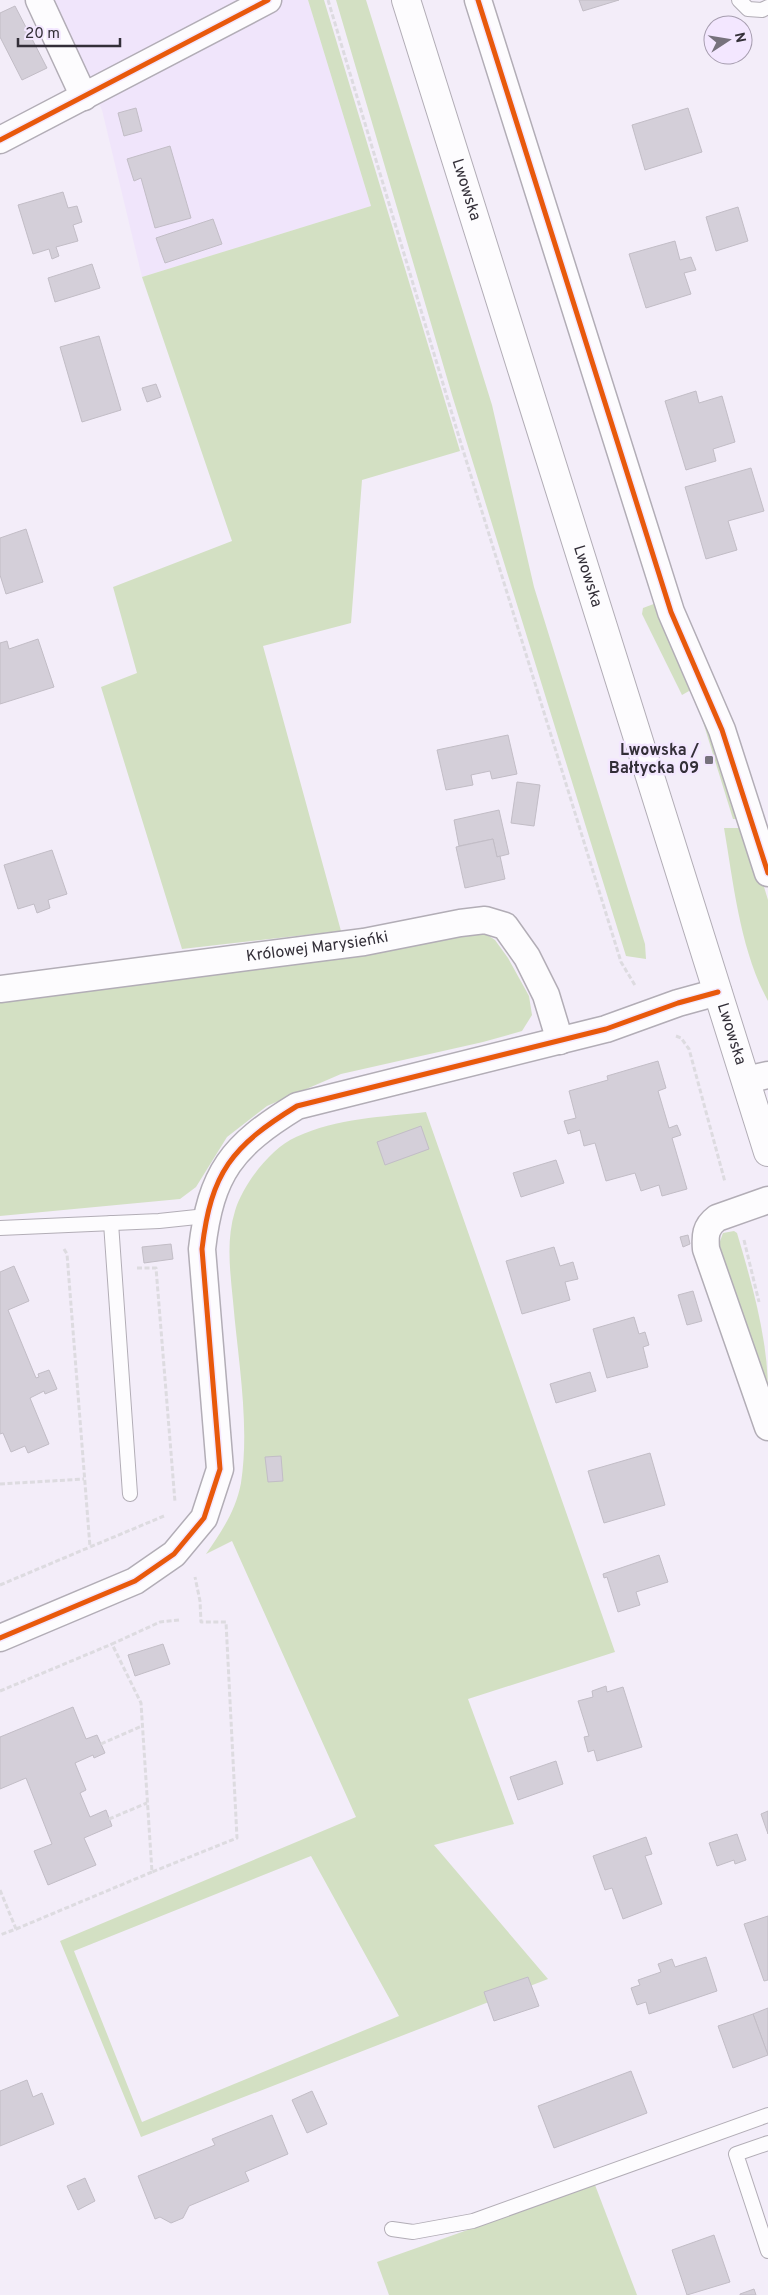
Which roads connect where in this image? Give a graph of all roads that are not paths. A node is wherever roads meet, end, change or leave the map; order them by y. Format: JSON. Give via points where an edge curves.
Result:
{"nodes":[{"id":1,"x":39,"y":0,"type":"edge"},
{"id":2,"x":268,"y":0,"type":"edge"},
{"id":3,"x":406,"y":0,"type":"edge"},
{"id":4,"x":478,"y":0,"type":"edge"},
{"id":5,"x":739,"y":0,"type":"edge"},
{"id":6,"x":768,"y":7,"type":"edge"},
{"id":7,"x":84,"y":97,"type":"junction"},
{"id":8,"x":0,"y":140,"type":"edge"},
{"id":9,"x":768,"y":873,"type":"edge"},
{"id":10,"x":0,"y":989,"type":"edge"},
{"id":11,"x":718,"y":992,"type":"junction"},
{"id":12,"x":560,"y":1041,"type":"junction"},
{"id":13,"x":757,"y":1078,"type":"edge"},
{"id":14,"x":768,"y":1152,"type":"edge"},
{"id":15,"x":768,"y":1200,"type":"edge"},
{"id":16,"x":206,"y":1216,"type":"junction"},
{"id":17,"x":111,"y":1223,"type":"junction"},
{"id":18,"x":0,"y":1228,"type":"edge"},
{"id":19,"x":768,"y":1427,"type":"edge"},
{"id":20,"x":130,"y":1494,"type":"dead end"},
{"id":21,"x":0,"y":1638,"type":"edge"},
{"id":22,"x":768,"y":2115,"type":"edge"},
{"id":23,"x":768,"y":2143,"type":"edge"},
{"id":24,"x":392,"y":2229,"type":"dead end"},
{"id":25,"x":768,"y":2251,"type":"edge"}],
"edges":[{"from":1,"to":7,"type":"street"},
{"from":2,"to":7,"type":"street"},
{"from":3,"to":11,"type":"main road","name":"Lwowska"},
{"from":4,"to":9,"type":"street","via":[[671,612],[722,730]]},
{"from":5,"to":6,"type":"lane","via":[[748,9]]},
{"from":7,"to":8,"type":"street"},
{"from":10,"to":12,"type":"street","name":"Królowej Marysieńki","via":[[364,942],[485,920],[505,926],[527,957],[546,995]]},
{"from":11,"to":12,"type":"street"},
{"from":11,"to":13,"type":"main road","name":"Lwowska"},
{"from":12,"to":16,"type":"street","via":[[298,1106],[266,1126],[235,1153],[216,1184]]},
{"from":13,"to":14,"type":"main road","name":"Lwowska"},
{"from":15,"to":19,"type":"street","via":[[710,1224],[705,1235],[706,1249]]},
{"from":16,"to":17,"type":"lane"},
{"from":16,"to":21,"type":"street","via":[[202,1249],[220,1469],[204,1518],[174,1554],[135,1581]]},
{"from":17,"to":18,"type":"lane"},
{"from":17,"to":20,"type":"lane"},
{"from":22,"to":24,"type":"lane","via":[[473,2221],[413,2232]]},
{"from":23,"to":25,"type":"lane","via":[[736,2154]]}]}
